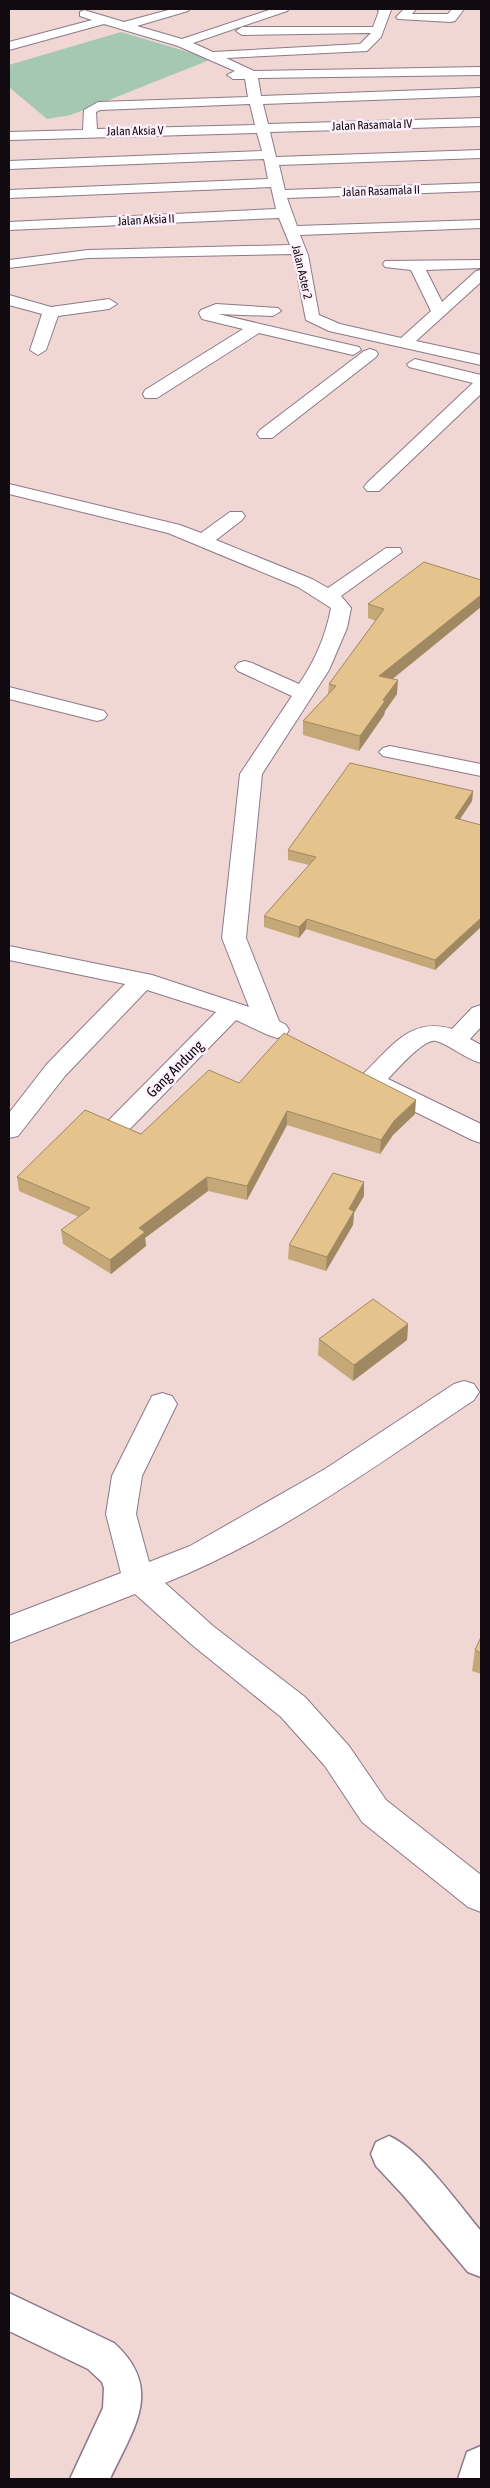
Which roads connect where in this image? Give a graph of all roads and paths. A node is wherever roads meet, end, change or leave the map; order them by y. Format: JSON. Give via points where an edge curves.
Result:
{"nodes":[{"id":1,"x":98,"y":9,"type":"edge"},
{"id":2,"x":184,"y":9,"type":"edge"},
{"id":3,"x":283,"y":9,"type":"edge"},
{"id":4,"x":383,"y":9,"type":"edge"},
{"id":5,"x":410,"y":9,"type":"edge"},
{"id":6,"x":458,"y":9,"type":"edge"},
{"id":7,"x":340,"y":18,"type":"dead end"},
{"id":8,"x":105,"y":20,"type":"junction"},
{"id":9,"x":124,"y":26,"type":"junction"},
{"id":10,"x":305,"y":30,"type":"junction"},
{"id":11,"x":378,"y":30,"type":"junction"},
{"id":12,"x":216,"y":31,"type":"junction"},
{"id":13,"x":182,"y":43,"type":"junction"},
{"id":14,"x":9,"y":46,"type":"edge"},
{"id":15,"x":210,"y":55,"type":"junction"},
{"id":16,"x":481,"y":71,"type":"edge"},
{"id":17,"x":252,"y":74,"type":"junction"},
{"id":18,"x":218,"y":75,"type":"dead end"},
{"id":19,"x":481,"y":92,"type":"edge"},
{"id":20,"x":255,"y":99,"type":"junction"},
{"id":21,"x":481,"y":122,"type":"edge"},
{"id":22,"x":262,"y":128,"type":"junction"},
{"id":23,"x":90,"y":133,"type":"junction"},
{"id":24,"x":9,"y":136,"type":"edge"},
{"id":25,"x":481,"y":154,"type":"edge"},
{"id":26,"x":270,"y":158,"type":"junction"},
{"id":27,"x":9,"y":165,"type":"edge"},
{"id":28,"x":481,"y":187,"type":"edge"},
{"id":29,"x":278,"y":189,"type":"junction"},
{"id":30,"x":9,"y":194,"type":"edge"},
{"id":31,"x":284,"y":213,"type":"junction"},
{"id":32,"x":481,"y":224,"type":"edge"},
{"id":33,"x":9,"y":227,"type":"edge"},
{"id":34,"x":291,"y":231,"type":"junction"},
{"id":35,"x":299,"y":249,"type":"junction"},
{"id":36,"x":88,"y":254,"type":"junction"},
{"id":37,"x":9,"y":264,"type":"edge"},
{"id":38,"x":390,"y":264,"type":"dead end"},
{"id":39,"x":481,"y":264,"type":"edge"},
{"id":40,"x":416,"y":266,"type":"junction"},
{"id":41,"x":481,"y":274,"type":"edge"},
{"id":42,"x":9,"y":300,"type":"edge"},
{"id":43,"x":109,"y":304,"type":"dead end"},
{"id":44,"x":273,"y":311,"type":"dead end"},
{"id":45,"x":52,"y":312,"type":"junction"},
{"id":46,"x":439,"y":312,"type":"junction"},
{"id":47,"x":257,"y":327,"type":"junction"},
{"id":48,"x":405,"y":343,"type":"junction"},
{"id":49,"x":38,"y":350,"type":"dead end"},
{"id":50,"x":370,"y":354,"type":"junction"},
{"id":51,"x":481,"y":360,"type":"edge"},
{"id":52,"x":481,"y":380,"type":"edge"},
{"id":53,"x":481,"y":385,"type":"edge"},
{"id":54,"x":151,"y":394,"type":"dead end"},
{"id":55,"x":266,"y":434,"type":"dead end"},
{"id":56,"x":373,"y":487,"type":"dead end"},
{"id":57,"x":9,"y":489,"type":"edge"},
{"id":58,"x":236,"y":516,"type":"dead end"},
{"id":59,"x":204,"y":540,"type":"junction"},
{"id":60,"x":393,"y":552,"type":"dead end"},
{"id":61,"x":330,"y":595,"type":"junction"},
{"id":62,"x":245,"y":667,"type":"dead end"},
{"id":63,"x":9,"y":693,"type":"edge"},
{"id":64,"x":304,"y":694,"type":"junction"},
{"id":65,"x":97,"y":715,"type":"dead end"},
{"id":66,"x":390,"y":752,"type":"dead end"},
{"id":67,"x":481,"y":770,"type":"edge"},
{"id":68,"x":9,"y":953,"type":"edge"},
{"id":69,"x":143,"y":980,"type":"junction"},
{"id":70,"x":232,"y":1010,"type":"junction"},
{"id":71,"x":481,"y":1012,"type":"edge"},
{"id":72,"x":268,"y":1024,"type":"junction"},
{"id":73,"x":294,"y":1038,"type":"edge"},
{"id":74,"x":454,"y":1041,"type":"junction"},
{"id":75,"x":481,"y":1055,"type":"edge"},
{"id":76,"x":117,"y":1127,"type":"edge"},
{"id":77,"x":9,"y":1130,"type":"edge"},
{"id":78,"x":481,"y":1134,"type":"edge"},
{"id":79,"x":464,"y":1392,"type":"dead end"},
{"id":80,"x":162,"y":1404,"type":"dead end"},
{"id":81,"x":138,"y":1578,"type":"junction"},
{"id":82,"x":9,"y":1630,"type":"edge"},
{"id":83,"x":481,"y":1896,"type":"edge"},
{"id":84,"x":389,"y":2154,"type":"dead end"},
{"id":85,"x":481,"y":2259,"type":"edge"},
{"id":86,"x":9,"y":2312,"type":"edge"},
{"id":87,"x":90,"y":2479,"type":"edge"}],
"edges":[{"from":1,"to":8,"type":"street","via":[[84,14]]},
{"from":2,"to":9,"type":"street"},
{"from":3,"to":12,"type":"street"},
{"from":4,"to":11,"type":"street"},
{"from":5,"to":6,"type":"street","via":[[402,17],[451,18]]},
{"from":7,"to":10,"type":"street"},
{"from":8,"to":9,"type":"street"},
{"from":8,"to":14,"type":"street"},
{"from":9,"to":13,"type":"street"},
{"from":10,"to":11,"type":"street"},
{"from":10,"to":12,"type":"street"},
{"from":11,"to":15,"type":"street","via":[[368,46],[363,48]]},
{"from":12,"to":13,"type":"street"},
{"from":13,"to":15,"type":"street"},
{"from":15,"to":17,"type":"street"},
{"from":16,"to":17,"type":"street"},
{"from":17,"to":18,"type":"street"},
{"from":17,"to":20,"type":"street","name":"Jalan Aster 2"},
{"from":19,"to":20,"type":"street"},
{"from":20,"to":22,"type":"street","name":"Jalan Aster 2"},
{"from":20,"to":23,"type":"street","via":[[98,106],[90,110]]},
{"from":21,"to":22,"type":"street","name":"Jalan Rasamala IV"},
{"from":22,"to":23,"type":"street","name":"Jalan Aksia V"},
{"from":22,"to":26,"type":"street","name":"Jalan Aster 2"},
{"from":23,"to":24,"type":"street","name":"Jalan Aksia V"},
{"from":25,"to":26,"type":"street"},
{"from":26,"to":27,"type":"street"},
{"from":26,"to":29,"type":"street","name":"Jalan Aster 2"},
{"from":28,"to":29,"type":"street","name":"Jalan Rasamala II"},
{"from":29,"to":30,"type":"street","name":"Jalan Rasamala II"},
{"from":29,"to":31,"type":"street","name":"Jalan Aster 2"},
{"from":31,"to":33,"type":"street","name":"Jalan Aksia II"},
{"from":31,"to":34,"type":"street","name":"Jalan Aster 2"},
{"from":32,"to":34,"type":"street"},
{"from":33,"to":36,"type":"street"},
{"from":34,"to":35,"type":"street","name":"Jalan Aster 2"},
{"from":35,"to":36,"type":"street"},
{"from":35,"to":48,"type":"street","name":"Jalan Aster 2","via":[[312,317],[335,328]]},
{"from":36,"to":37,"type":"street"},
{"from":38,"to":40,"type":"street"},
{"from":39,"to":40,"type":"street"},
{"from":40,"to":46,"type":"street"},
{"from":41,"to":46,"type":"street"},
{"from":42,"to":45,"type":"street"},
{"from":43,"to":45,"type":"street"},
{"from":44,"to":47,"type":"street","via":[[216,309],[207,314]]},
{"from":45,"to":49,"type":"street"},
{"from":46,"to":48,"type":"street"},
{"from":47,"to":50,"type":"street"},
{"from":47,"to":54,"type":"street"},
{"from":48,"to":51,"type":"street","name":"Jalan Aster 2"},
{"from":50,"to":52,"type":"street"},
{"from":50,"to":55,"type":"street"},
{"from":53,"to":56,"type":"street"},
{"from":57,"to":59,"type":"street","via":[[143,520]]},
{"from":58,"to":59,"type":"street"},
{"from":59,"to":61,"type":"street"},
{"from":60,"to":61,"type":"street"},
{"from":61,"to":64,"type":"street","via":[[341,608],[337,628],[319,670]]},
{"from":62,"to":64,"type":"street"},
{"from":63,"to":65,"type":"street"},
{"from":64,"to":72,"type":"street","via":[[251,774],[234,938]]},
{"from":66,"to":67,"type":"street"},
{"from":68,"to":69,"type":"street"},
{"from":69,"to":70,"type":"street","via":[[192,993]]},
{"from":69,"to":77,"type":"street","via":[[56,1070]]},
{"from":70,"to":72,"type":"street"},
{"from":70,"to":76,"type":"street","name":"Gang Andung"},
{"from":71,"to":74,"type":"street"},
{"from":72,"to":73,"type":"street"},
{"from":74,"to":75,"type":"street"},
{"from":74,"to":78,"type":"street","via":[[435,1033],[419,1035],[363,1076]]},
{"from":79,"to":81,"type":"street","via":[[336,1478],[201,1555]]},
{"from":80,"to":81,"type":"street","via":[[127,1476],[121,1514]]},
{"from":81,"to":82,"type":"street"},
{"from":81,"to":83,"type":"street","via":[[293,1707],[337,1756],[374,1811]]},
{"from":84,"to":85,"type":"lane"},
{"from":86,"to":87,"type":"lane","via":[[101,2356],[115,2368],[123,2387],[122,2410]]}]}
